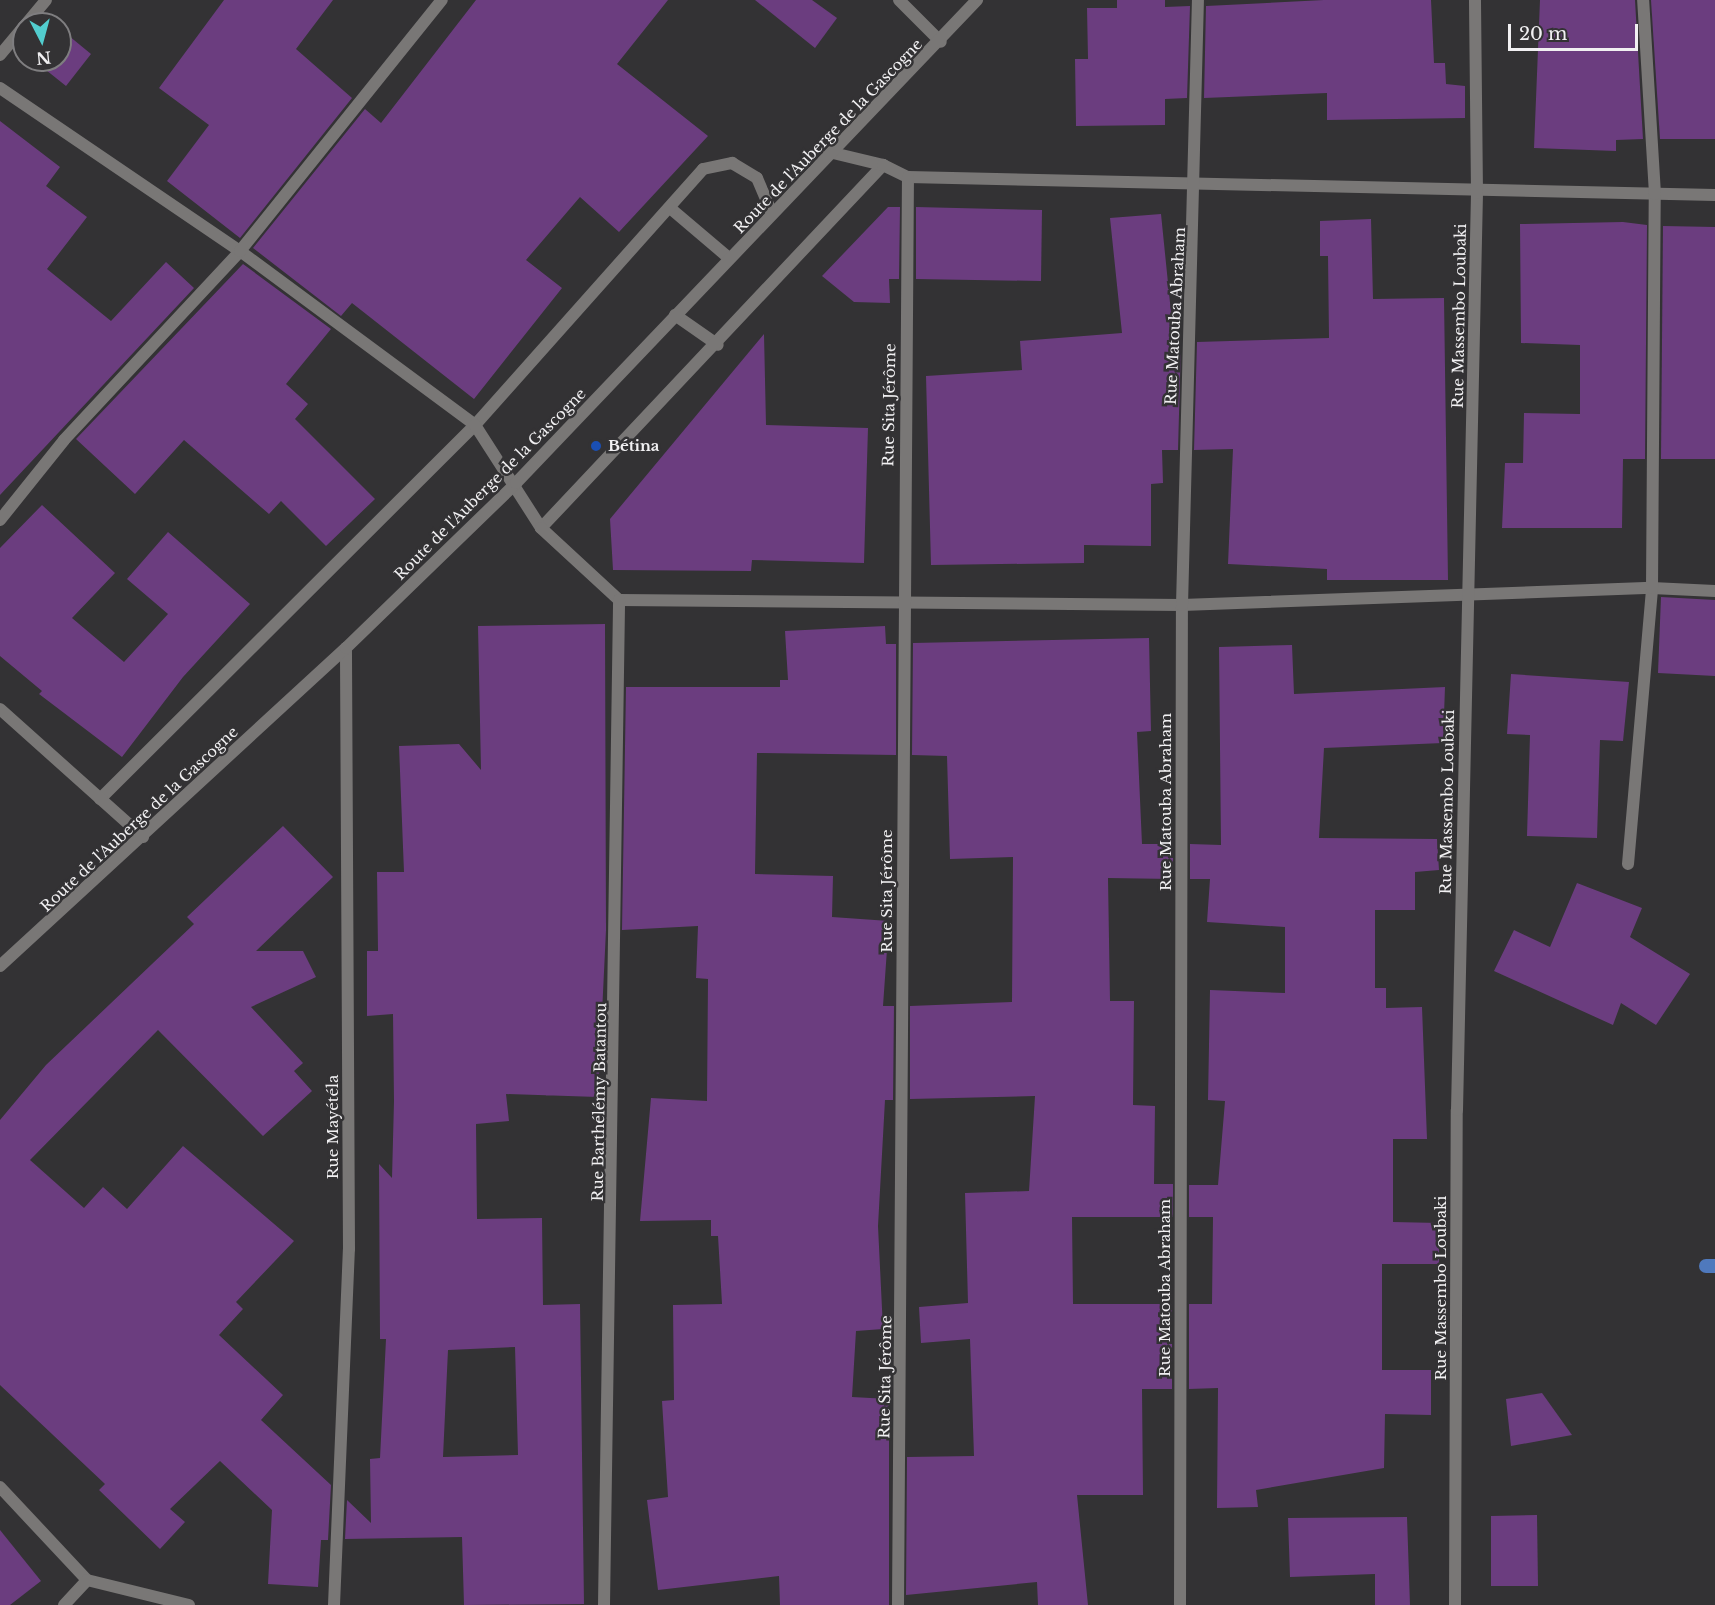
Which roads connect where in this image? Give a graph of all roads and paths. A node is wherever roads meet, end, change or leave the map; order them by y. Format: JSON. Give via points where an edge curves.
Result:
{"nodes":[{"id":1,"x":46,"y":0,"type":"edge"},
{"id":2,"x":442,"y":0,"type":"edge"},
{"id":3,"x":899,"y":0,"type":"edge"},
{"id":4,"x":977,"y":0,"type":"edge"},
{"id":5,"x":1198,"y":0,"type":"edge"},
{"id":6,"x":1475,"y":0,"type":"edge"},
{"id":7,"x":1643,"y":0,"type":"edge"},
{"id":8,"x":36,"y":12,"type":"edge"},
{"id":9,"x":12,"y":41,"type":"edge"},
{"id":10,"x":941,"y":42,"type":"junction"},
{"id":11,"x":0,"y":56,"type":"edge"},
{"id":12,"x":0,"y":88,"type":"edge"},
{"id":13,"x":829,"y":152,"type":"junction"},
{"id":14,"x":883,"y":165,"type":"junction"},
{"id":15,"x":908,"y":177,"type":"junction"},
{"id":16,"x":1196,"y":186,"type":"junction"},
{"id":17,"x":1477,"y":193,"type":"junction"},
{"id":18,"x":1655,"y":194,"type":"junction"},
{"id":19,"x":1715,"y":195,"type":"edge"},
{"id":20,"x":670,"y":208,"type":"junction"},
{"id":21,"x":772,"y":213,"type":"junction"},
{"id":22,"x":240,"y":250,"type":"junction"},
{"id":23,"x":729,"y":258,"type":"junction"},
{"id":24,"x":675,"y":315,"type":"junction"},
{"id":25,"x":718,"y":345,"type":"junction"},
{"id":26,"x":475,"y":425,"type":"junction"},
{"id":27,"x":516,"y":483,"type":"junction"},
{"id":28,"x":0,"y":520,"type":"edge"},
{"id":29,"x":541,"y":528,"type":"junction"},
{"id":30,"x":1652,"y":588,"type":"junction"},
{"id":31,"x":1715,"y":591,"type":"edge"},
{"id":32,"x":1466,"y":598,"type":"junction"},
{"id":33,"x":619,"y":600,"type":"junction"},
{"id":34,"x":901,"y":604,"type":"junction"},
{"id":35,"x":1182,"y":605,"type":"junction"},
{"id":36,"x":346,"y":648,"type":"junction"},
{"id":37,"x":0,"y":709,"type":"edge"},
{"id":38,"x":100,"y":799,"type":"junction"},
{"id":39,"x":142,"y":837,"type":"junction"},
{"id":40,"x":1628,"y":864,"type":"dead end"},
{"id":41,"x":0,"y":966,"type":"edge"},
{"id":42,"x":0,"y":1487,"type":"edge"},
{"id":43,"x":87,"y":1580,"type":"junction"},
{"id":44,"x":64,"y":1605,"type":"edge"},
{"id":45,"x":189,"y":1605,"type":"edge"},
{"id":46,"x":334,"y":1605,"type":"edge"},
{"id":47,"x":604,"y":1605,"type":"edge"},
{"id":48,"x":898,"y":1605,"type":"edge"},
{"id":49,"x":1180,"y":1605,"type":"edge"},
{"id":50,"x":1455,"y":1605,"type":"edge"}],
"edges":[{"from":1,"to":8,"type":"street"},
{"from":2,"to":22,"type":"street"},
{"from":3,"to":10,"type":"street"},
{"from":4,"to":10,"type":"street","name":"Route de l'Auberge de la Gascogne"},
{"from":5,"to":16,"type":"street","name":"Rue Matouba Abraham"},
{"from":6,"to":17,"type":"street","name":"Rue Massembo Loubaki"},
{"from":7,"to":18,"type":"street"},
{"from":9,"to":11,"type":"street"},
{"from":10,"to":13,"type":"street","name":"Route de l'Auberge de la Gascogne"},
{"from":12,"to":22,"type":"street"},
{"from":13,"to":14,"type":"street"},
{"from":13,"to":21,"type":"street","name":"Route de l'Auberge de la Gascogne"},
{"from":14,"to":15,"type":"street"},
{"from":14,"to":25,"type":"street"},
{"from":15,"to":16,"type":"street"},
{"from":15,"to":34,"type":"street","name":"Rue Sita Jérôme"},
{"from":16,"to":17,"type":"street"},
{"from":16,"to":35,"type":"street","name":"Rue Matouba Abraham"},
{"from":17,"to":18,"type":"street"},
{"from":17,"to":32,"type":"street","name":"Rue Massembo Loubaki"},
{"from":18,"to":19,"type":"street"},
{"from":18,"to":30,"type":"street"},
{"from":20,"to":21,"type":"street","via":[[704,169],[732,163],[757,178]]},
{"from":20,"to":23,"type":"street"},
{"from":20,"to":26,"type":"street"},
{"from":21,"to":23,"type":"street","name":"Route de l'Auberge de la Gascogne"},
{"from":22,"to":26,"type":"street"},
{"from":22,"to":28,"type":"street","via":[[64,441]]},
{"from":23,"to":24,"type":"street","name":"Route de l'Auberge de la Gascogne"},
{"from":24,"to":25,"type":"street"},
{"from":24,"to":27,"type":"street","name":"Route de l'Auberge de la Gascogne"},
{"from":25,"to":29,"type":"street"},
{"from":26,"to":27,"type":"street"},
{"from":26,"to":38,"type":"street"},
{"from":27,"to":29,"type":"street"},
{"from":27,"to":36,"type":"street","name":"Route de l'Auberge de la Gascogne"},
{"from":29,"to":33,"type":"street"},
{"from":30,"to":31,"type":"street"},
{"from":30,"to":32,"type":"street"},
{"from":30,"to":40,"type":"street"},
{"from":32,"to":35,"type":"street"},
{"from":32,"to":50,"type":"street","name":"Rue Massembo Loubaki"},
{"from":33,"to":34,"type":"street"},
{"from":33,"to":47,"type":"street","name":"Rue Barthélémy Batantou"},
{"from":34,"to":35,"type":"street"},
{"from":34,"to":48,"type":"street","name":"Rue Sita Jérôme"},
{"from":35,"to":49,"type":"street","name":"Rue Matouba Abraham"},
{"from":36,"to":39,"type":"street","name":"Route de l'Auberge de la Gascogne"},
{"from":36,"to":46,"type":"street","name":"Rue Mayétéla","via":[[348,1249]]},
{"from":37,"to":38,"type":"street"},
{"from":38,"to":39,"type":"street"},
{"from":39,"to":41,"type":"street","name":"Route de l'Auberge de la Gascogne"},
{"from":42,"to":43,"type":"street"},
{"from":43,"to":44,"type":"street"},
{"from":43,"to":45,"type":"street"}]}
